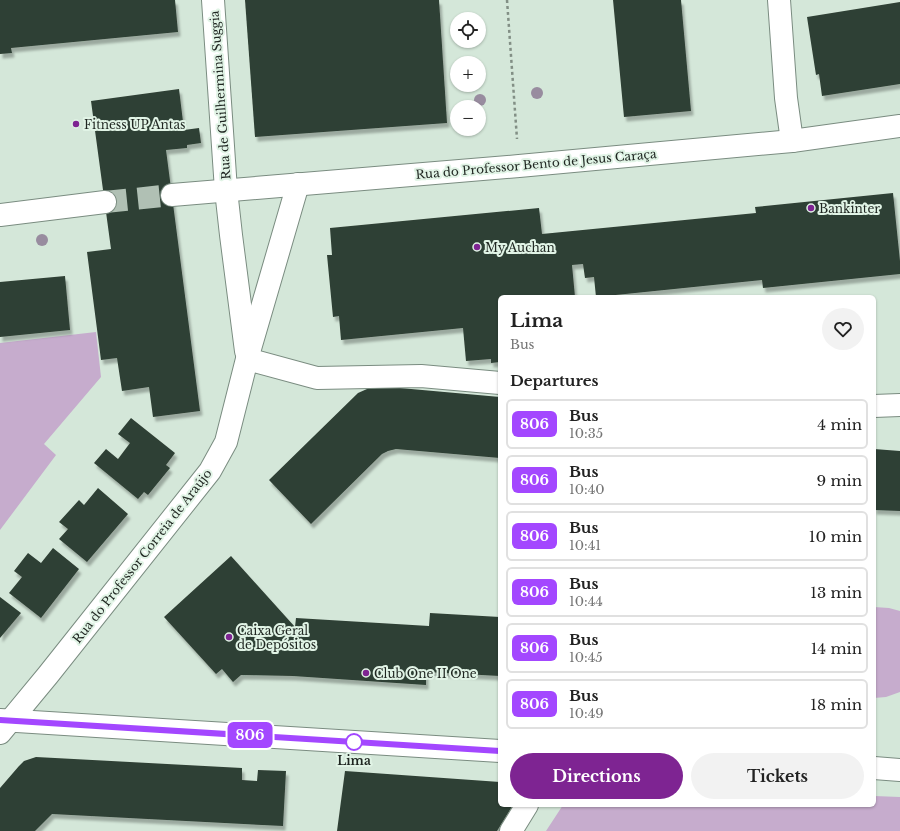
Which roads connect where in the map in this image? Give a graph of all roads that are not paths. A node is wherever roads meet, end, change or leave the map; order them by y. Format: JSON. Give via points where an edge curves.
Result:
{"nodes":[{"id":1,"x":213,"y":0,"type":"edge"},
{"id":2,"x":779,"y":0,"type":"edge"},
{"id":3,"x":900,"y":126,"type":"edge"},
{"id":4,"x":792,"y":141,"type":"junction"},
{"id":5,"x":298,"y":184,"type":"junction"},
{"id":6,"x":226,"y":190,"type":"junction"},
{"id":7,"x":172,"y":195,"type":"tunnel mouth"},
{"id":8,"x":105,"y":202,"type":"tunnel mouth"},
{"id":9,"x":0,"y":215,"type":"edge"},
{"id":10,"x":247,"y":359,"type":"junction"},
{"id":11,"x":498,"y":383,"type":"edge"},
{"id":12,"x":900,"y":405,"type":"edge"},
{"id":13,"x":876,"y":406,"type":"edge"},
{"id":14,"x":4,"y":725,"type":"edge"},
{"id":15,"x":498,"y":751,"type":"edge"},
{"id":16,"x":876,"y":768,"type":"edge"},
{"id":17,"x":900,"y":770,"type":"edge"},
{"id":18,"x":526,"y":807,"type":"edge"},
{"id":19,"x":512,"y":831,"type":"edge"}],
"edges":[{"from":1,"to":6,"type":"street","name":"Rua de Guilhermina Suggia"},
{"from":2,"to":4,"type":"street","via":[[786,98]]},
{"from":3,"to":4,"type":"street","name":"Rua do Professor Bento de Jesus Caraça"},
{"from":4,"to":5,"type":"street","name":"Rua do Professor Bento de Jesus Caraça"},
{"from":5,"to":6,"type":"street","name":"Rua do Professor Bento de Jesus Caraça"},
{"from":5,"to":10,"type":"street","name":"Rua do Professor Correia de Araújo"},
{"from":6,"to":7,"type":"street","name":"Rua do Professor Bento de Jesus Caraça"},
{"from":6,"to":10,"type":"street","name":"Rua do Professor Correia de Araújo"},
{"from":8,"to":9,"type":"street"},
{"from":10,"to":11,"type":"street","via":[[317,378],[421,376]]},
{"from":10,"to":14,"type":"street","name":"Rua do Professor Correia de Araújo","via":[[226,442],[210,471]]},
{"from":12,"to":13,"type":"street"},
{"from":14,"to":15,"type":"street"},
{"from":16,"to":17,"type":"street"},
{"from":18,"to":19,"type":"street"}]}
